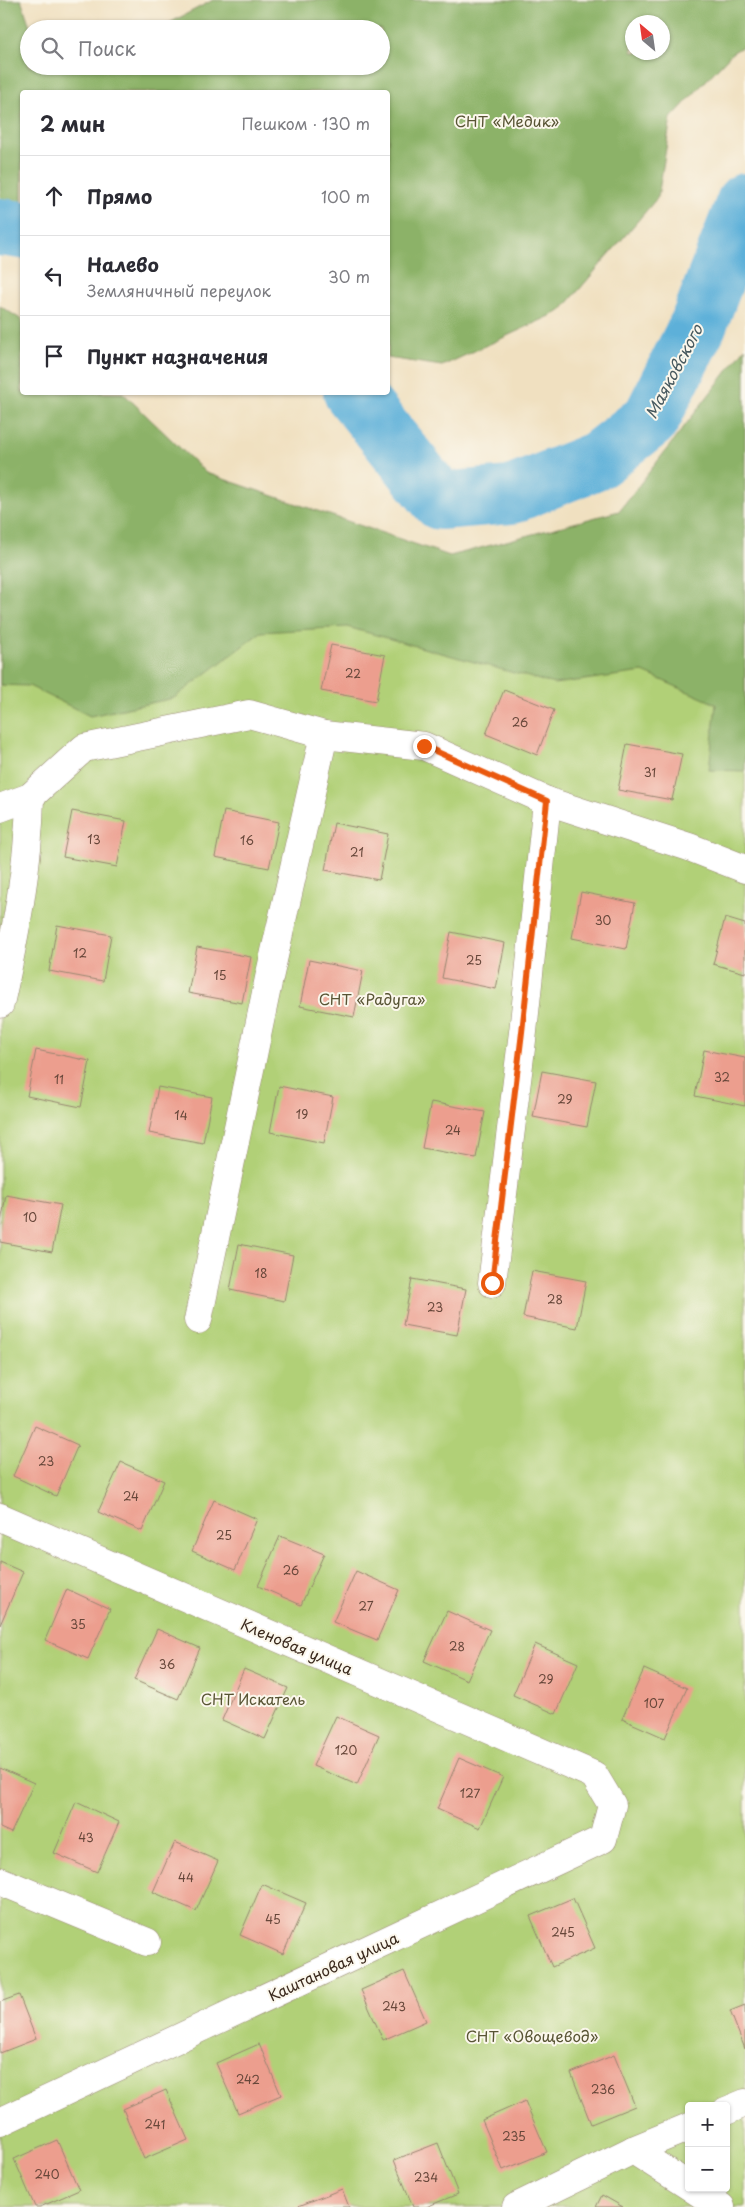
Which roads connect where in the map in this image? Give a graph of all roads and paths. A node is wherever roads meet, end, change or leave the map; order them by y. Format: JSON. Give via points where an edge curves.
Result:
{"nodes":[{"id":1,"x":324,"y":735,"type":"junction"},
{"id":2,"x":30,"y":796,"type":"junction"},
{"id":3,"x":547,"y":801,"type":"junction"},
{"id":4,"x":0,"y":808,"type":"edge"},
{"id":5,"x":745,"y":869,"type":"edge"},
{"id":6,"x":0,"y":1004,"type":"edge"},
{"id":7,"x":492,"y":1283,"type":"dead end"},
{"id":8,"x":198,"y":1320,"type":"dead end"},
{"id":9,"x":0,"y":1517,"type":"edge"},
{"id":10,"x":594,"y":1775,"type":"joint"},
{"id":11,"x":0,"y":1882,"type":"edge"},
{"id":12,"x":147,"y":1942,"type":"dead end"},
{"id":13,"x":745,"y":2103,"type":"edge"},
{"id":14,"x":730,"y":2109,"type":"edge"},
{"id":15,"x":0,"y":2122,"type":"edge"},
{"id":16,"x":685,"y":2129,"type":"edge"},
{"id":17,"x":632,"y":2150,"type":"junction"},
{"id":18,"x":685,"y":2184,"type":"edge"},
{"id":19,"x":698,"y":2192,"type":"edge"},
{"id":20,"x":516,"y":2207,"type":"edge"},
{"id":21,"x":721,"y":2207,"type":"edge"}],
"edges":[{"from":1,"to":2,"type":"street","via":[[249,714],[84,748]]},
{"from":1,"to":3,"type":"street","via":[[424,746]]},
{"from":1,"to":8,"type":"street","via":[[269,978]]},
{"from":2,"to":4,"type":"street"},
{"from":2,"to":6,"type":"street","via":[[14,938]]},
{"from":3,"to":5,"type":"street","via":[[689,847]]},
{"from":3,"to":7,"type":"street"},
{"from":9,"to":10,"type":"street","name":"Кленовая улица"},
{"from":10,"to":15,"type":"street","name":"Каштановая улица","via":[[612,1805],[602,1839]]},
{"from":11,"to":12,"type":"street"},
{"from":13,"to":14,"type":"street"},
{"from":16,"to":17,"type":"street"},
{"from":17,"to":18,"type":"street"},
{"from":17,"to":20,"type":"street"},
{"from":19,"to":21,"type":"street"}]}
